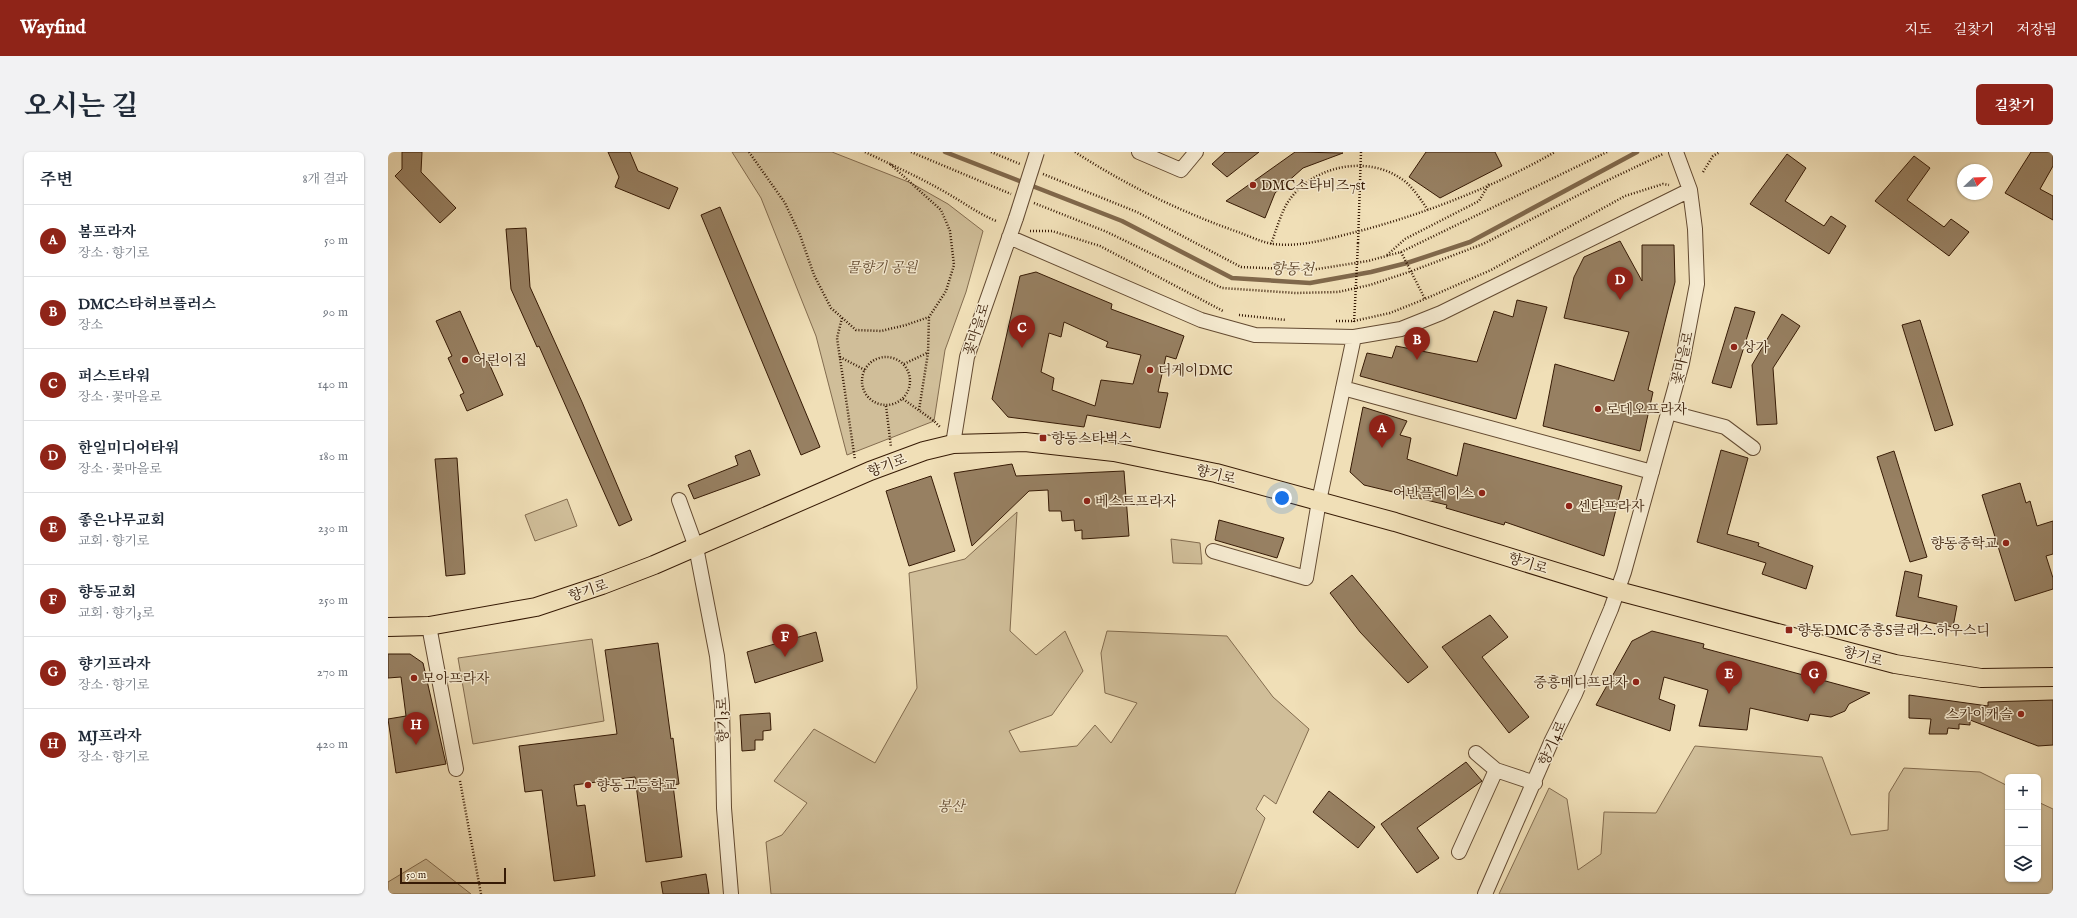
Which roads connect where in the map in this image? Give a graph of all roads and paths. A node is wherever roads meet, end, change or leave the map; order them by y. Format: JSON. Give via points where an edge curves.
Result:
{"nodes":[{"id":1,"x":749,"y":152,"type":"edge"},
{"id":2,"x":865,"y":152,"type":"edge"},
{"id":3,"x":911,"y":152,"type":"edge"},
{"id":4,"x":990,"y":152,"type":"edge"},
{"id":5,"x":1037,"y":152,"type":"edge"},
{"id":6,"x":1075,"y":152,"type":"edge"},
{"id":7,"x":1139,"y":152,"type":"edge"},
{"id":8,"x":1196,"y":152,"type":"edge"},
{"id":9,"x":1361,"y":152,"type":"edge"},
{"id":10,"x":1555,"y":152,"type":"edge"},
{"id":11,"x":1607,"y":152,"type":"edge"},
{"id":12,"x":1668,"y":152,"type":"edge"},
{"id":13,"x":1676,"y":152,"type":"edge"},
{"id":14,"x":1720,"y":152,"type":"edge"},
{"id":15,"x":889,"y":163,"type":"junction"},
{"id":16,"x":1360,"y":166,"type":"junction"},
{"id":17,"x":1026,"y":167,"type":"dead end"},
{"id":18,"x":1703,"y":172,"type":"dead end"},
{"id":19,"x":1041,"y":173,"type":"dead end"},
{"id":20,"x":1490,"y":184,"type":"junction"},
{"id":21,"x":1673,"y":186,"type":"dead end"},
{"id":22,"x":1690,"y":190,"type":"junction"},
{"id":23,"x":1014,"y":195,"type":"dead end"},
{"id":24,"x":1028,"y":200,"type":"dead end"},
{"id":25,"x":1428,"y":210,"type":"junction"},
{"id":26,"x":996,"y":221,"type":"dead end"},
{"id":27,"x":1030,"y":230,"type":"dead end"},
{"id":28,"x":1357,"y":232,"type":"junction"},
{"id":29,"x":1009,"y":237,"type":"junction"},
{"id":30,"x":1271,"y":244,"type":"junction"},
{"id":31,"x":1401,"y":252,"type":"junction"},
{"id":32,"x":1386,"y":255,"type":"junction"},
{"id":33,"x":1412,"y":271,"type":"junction"},
{"id":34,"x":1425,"y":299,"type":"junction"},
{"id":35,"x":1229,"y":314,"type":"dead end"},
{"id":36,"x":1236,"y":315,"type":"dead end"},
{"id":37,"x":929,"y":316,"type":"junction"},
{"id":38,"x":842,"y":318,"type":"junction"},
{"id":39,"x":1288,"y":321,"type":"dead end"},
{"id":40,"x":1332,"y":321,"type":"dead end"},
{"id":41,"x":1354,"y":321,"type":"junction"},
{"id":42,"x":1354,"y":331,"type":"junction"},
{"id":43,"x":928,"y":353,"type":"junction"},
{"id":44,"x":840,"y":357,"type":"junction"},
{"id":45,"x":904,"y":364,"type":"junction"},
{"id":46,"x":865,"y":370,"type":"junction"},
{"id":47,"x":1343,"y":388,"type":"junction"},
{"id":48,"x":903,"y":399,"type":"junction"},
{"id":49,"x":886,"y":406,"type":"junction"},
{"id":50,"x":919,"y":410,"type":"junction"},
{"id":51,"x":1668,"y":412,"type":"junction"},
{"id":52,"x":940,"y":428,"type":"dead end"},
{"id":53,"x":953,"y":444,"type":"junction"},
{"id":54,"x":891,"y":448,"type":"dead end"},
{"id":55,"x":1753,"y":448,"type":"dead end"},
{"id":56,"x":855,"y":460,"type":"dead end"},
{"id":57,"x":1652,"y":472,"type":"junction"},
{"id":58,"x":679,"y":500,"type":"dead end"},
{"id":59,"x":1319,"y":501,"type":"junction"},
{"id":60,"x":696,"y":547,"type":"junction"},
{"id":61,"x":1213,"y":551,"type":"dead end"},
{"id":62,"x":1618,"y":591,"type":"junction"},
{"id":63,"x":429,"y":626,"type":"junction"},
{"id":64,"x":388,"y":627,"type":"edge"},
{"id":65,"x":2053,"y":677,"type":"edge"},
{"id":66,"x":1476,"y":753,"type":"dead end"},
{"id":67,"x":1496,"y":770,"type":"junction"},
{"id":68,"x":458,"y":774,"type":"joint"},
{"id":69,"x":1535,"y":783,"type":"junction"},
{"id":70,"x":1459,"y":852,"type":"dead end"},
{"id":71,"x":481,"y":894,"type":"edge"},
{"id":72,"x":731,"y":894,"type":"edge"},
{"id":73,"x":1485,"y":894,"type":"edge"}],
"edges":[{"from":1,"to":38,"type":"path","via":[[785,203],[814,275],[831,308]]},
{"from":2,"to":15,"type":"path"},
{"from":3,"to":23,"type":"path"},
{"from":4,"to":17,"type":"path"},
{"from":5,"to":29,"type":"street","name":"꽃마을로","bridge":true},
{"from":6,"to":30,"type":"path","via":[[1110,174],[1167,202],[1219,226]]},
{"from":7,"to":8,"type":"street","via":[[1181,170]]},
{"from":9,"to":16,"type":"path"},
{"from":10,"to":20,"type":"path"},
{"from":11,"to":31,"type":"path"},
{"from":12,"to":33,"type":"path","via":[[1482,244]]},
{"from":13,"to":22,"type":"street","name":"꽃마을로"},
{"from":14,"to":18,"type":"path","via":[[1713,156]]},
{"from":15,"to":26,"type":"path","via":[[949,194],[978,214]]},
{"from":15,"to":37,"type":"path","via":[[941,210],[950,232],[954,265],[946,291]]},
{"from":16,"to":25,"type":"path","via":[[1384,171],[1400,178],[1416,192]]},
{"from":16,"to":28,"type":"path"},
{"from":16,"to":30,"type":"path","via":[[1335,168],[1309,180],[1290,199]]},
{"from":19,"to":32,"type":"path","via":[[1137,212],[1240,267],[1311,270],[1368,261]]},
{"from":20,"to":25,"type":"path"},
{"from":20,"to":32,"type":"path","via":[[1479,201],[1405,239]]},
{"from":21,"to":34,"type":"path","via":[[1663,184],[1625,196],[1491,270]]},
{"from":22,"to":42,"type":"street","via":[[1442,313],[1400,329]]},
{"from":22,"to":51,"type":"street","name":"꽃마을로","via":[[1695,229],[1697,284],[1682,363]]},
{"from":24,"to":33,"type":"path","via":[[1107,232],[1222,288],[1296,293],[1338,292],[1370,285]]},
{"from":25,"to":28,"type":"path"},
{"from":27,"to":35,"type":"path","via":[[1052,231],[1100,246]]},
{"from":28,"to":30,"type":"path","via":[[1298,246]]},
{"from":28,"to":41,"type":"path","bridge":true},
{"from":29,"to":42,"type":"street","via":[[1201,320],[1255,335]]},
{"from":29,"to":53,"type":"street","name":"꽃마을로","via":[[967,357]]},
{"from":31,"to":32,"type":"path"},
{"from":31,"to":33,"type":"path"},
{"from":33,"to":34,"type":"path"},
{"from":34,"to":41,"type":"path","via":[[1390,313]]},
{"from":36,"to":39,"type":"path"},
{"from":37,"to":38,"type":"path","via":[[881,331],[856,330]]},
{"from":37,"to":43,"type":"path"},
{"from":38,"to":44,"type":"path","via":[[837,338]]},
{"from":40,"to":41,"type":"path"},
{"from":41,"to":42,"type":"path"},
{"from":42,"to":47,"type":"street"},
{"from":43,"to":45,"type":"path"},
{"from":43,"to":50,"type":"path"},
{"from":44,"to":46,"type":"path"},
{"from":44,"to":56,"type":"path"},
{"from":45,"to":46,"type":"path","via":[[891,357],[883,357],[869,364]]},
{"from":45,"to":48,"type":"path","via":[[911,379],[910,387]]},
{"from":46,"to":49,"type":"path","via":[[862,378],[865,393],[870,399]]},
{"from":47,"to":57,"type":"street"},
{"from":47,"to":59,"type":"street"},
{"from":48,"to":49,"type":"path"},
{"from":48,"to":50,"type":"path"},
{"from":49,"to":54,"type":"path"},
{"from":50,"to":52,"type":"path"},
{"from":51,"to":55,"type":"street","via":[[1725,428]]},
{"from":51,"to":57,"type":"street","name":"꽃마을로"},
{"from":53,"to":59,"type":"main road","name":"향기로","via":[[1025,442],[1114,452],[1216,473]]},
{"from":53,"to":60,"type":"main road","name":"향기로","via":[[924,451],[870,471]]},
{"from":57,"to":62,"type":"street","name":"꽃마을로"},
{"from":58,"to":60,"type":"street","name":"향기3로"},
{"from":59,"to":61,"type":"street","via":[[1306,578]]},
{"from":59,"to":62,"type":"main road","name":"향기로"},
{"from":60,"to":63,"type":"main road","name":"향기로","via":[[602,585],[536,607]]},
{"from":60,"to":72,"type":"street","name":"향기3로","via":[[718,656],[722,705],[724,808]]},
{"from":62,"to":65,"type":"main road","name":"향기로","via":[[1895,664],[1981,678]]},
{"from":62,"to":69,"type":"street","name":"향기4로","via":[[1576,694],[1552,740]]},
{"from":63,"to":64,"type":"main road","name":"향기로"},
{"from":63,"to":68,"type":"street"},
{"from":66,"to":67,"type":"street"},
{"from":67,"to":69,"type":"street"},
{"from":67,"to":70,"type":"street"},
{"from":68,"to":71,"type":"path"},
{"from":69,"to":73,"type":"street","name":"향기4로"}]}
